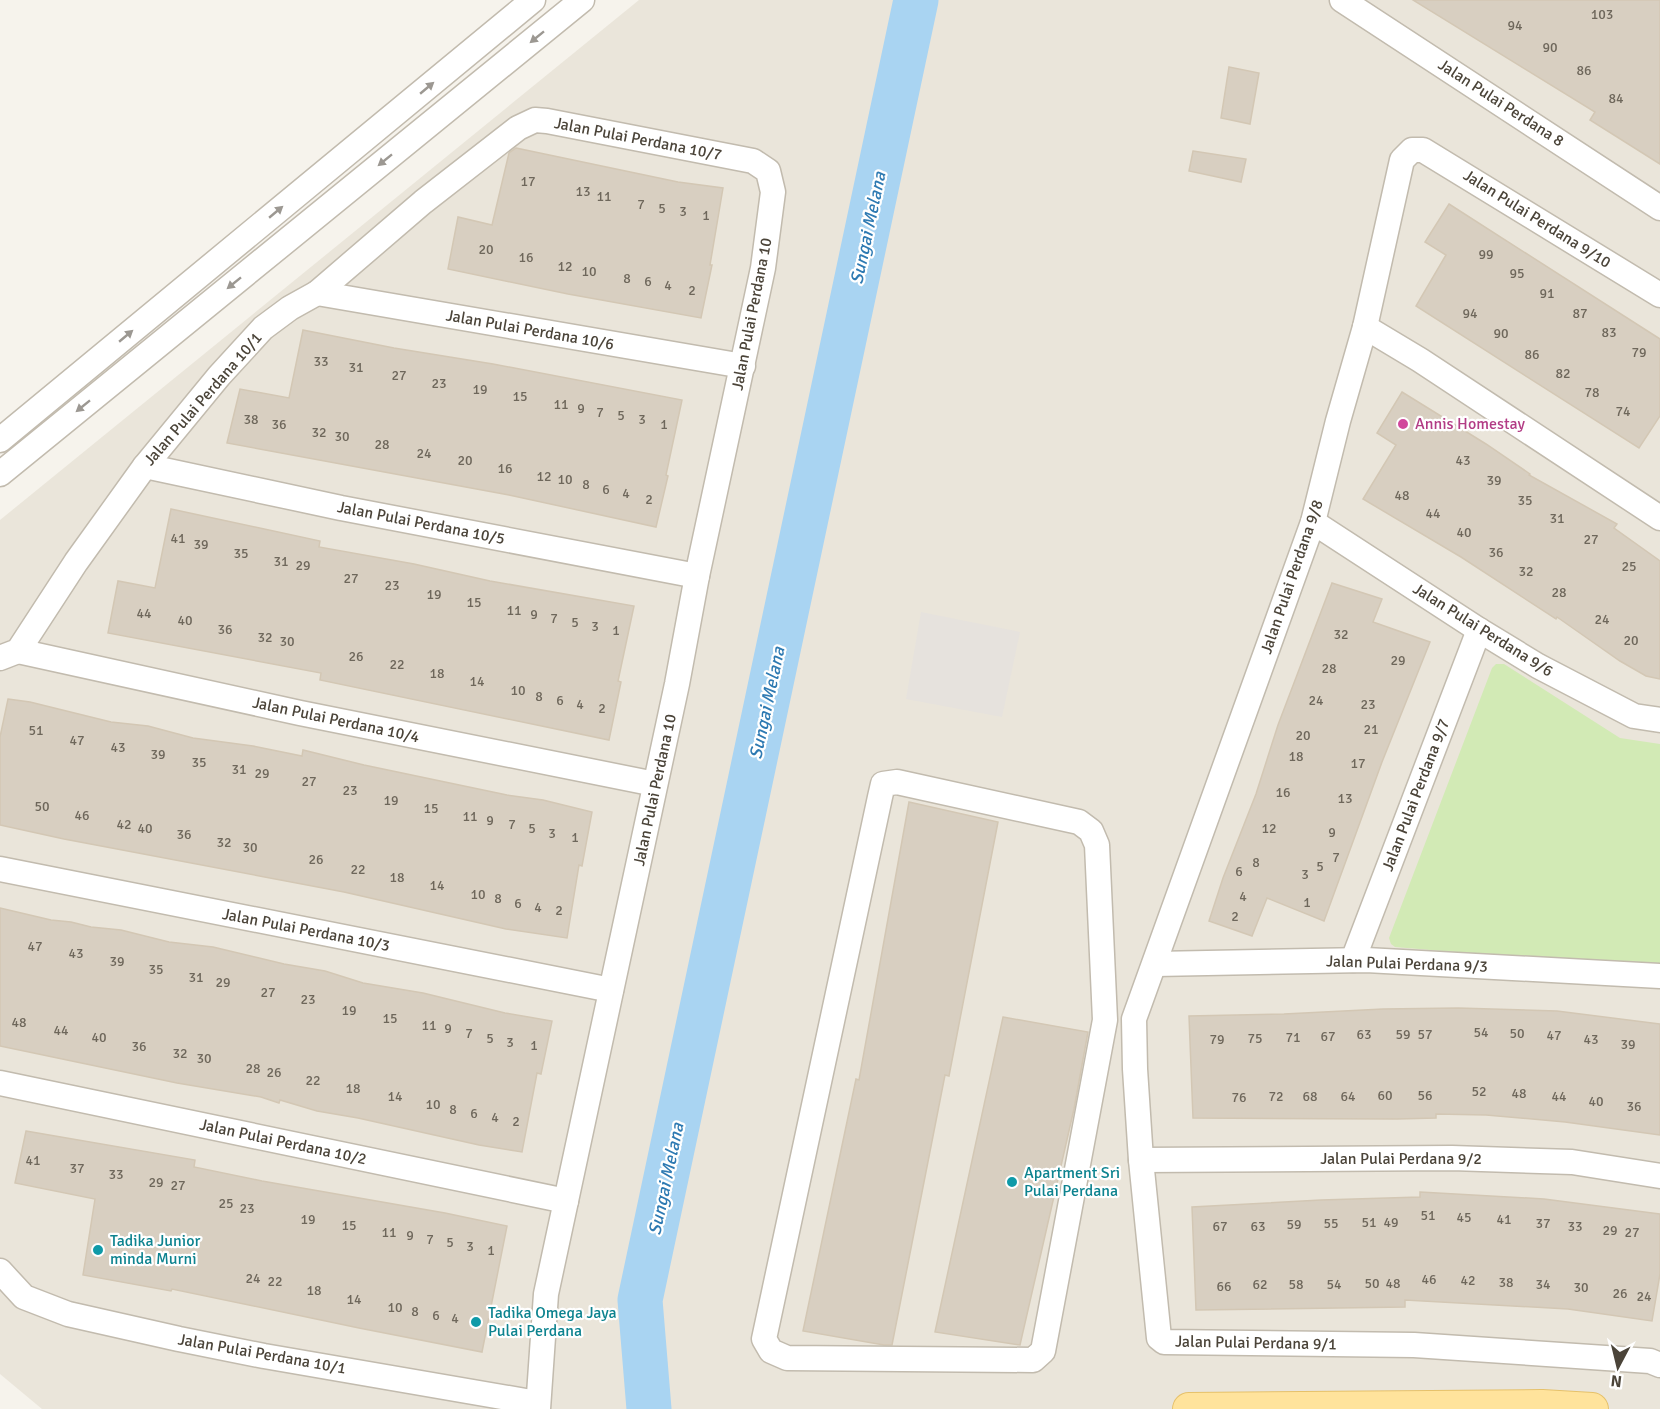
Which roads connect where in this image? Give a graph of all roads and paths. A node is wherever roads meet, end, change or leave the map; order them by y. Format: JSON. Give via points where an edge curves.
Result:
{"nodes":[{"id":1,"x":533,"y":0,"type":"edge"},
{"id":2,"x":582,"y":0,"type":"edge"},
{"id":3,"x":1342,"y":0,"type":"edge"},
{"id":4,"x":508,"y":136,"type":"joint"},
{"id":5,"x":1412,"y":150,"type":"joint"},
{"id":6,"x":768,"y":171,"type":"joint"},
{"id":7,"x":1660,"y":208,"type":"edge"},
{"id":8,"x":317,"y":293,"type":"junction"},
{"id":9,"x":1660,"y":295,"type":"edge"},
{"id":10,"x":1365,"y":327,"type":"junction"},
{"id":11,"x":743,"y":366,"type":"junction"},
{"id":12,"x":0,"y":440,"type":"edge"},
{"id":13,"x":145,"y":466,"type":"junction"},
{"id":14,"x":0,"y":474,"type":"edge"},
{"id":15,"x":1660,"y":518,"type":"edge"},
{"id":16,"x":1313,"y":522,"type":"junction"},
{"id":17,"x":697,"y":576,"type":"junction"},
{"id":18,"x":1479,"y":630,"type":"junction"},
{"id":19,"x":9,"y":655,"type":"edge"},
{"id":20,"x":1660,"y":720,"type":"edge"},
{"id":21,"x":655,"y":784,"type":"junction"},
{"id":22,"x":0,"y":870,"type":"edge"},
{"id":23,"x":1353,"y":960,"type":"junction"},
{"id":24,"x":1155,"y":964,"type":"junction"},
{"id":25,"x":1660,"y":976,"type":"edge"},
{"id":26,"x":611,"y":990,"type":"junction"},
{"id":27,"x":1134,"y":1019,"type":"junction"},
{"id":28,"x":1105,"y":1020,"type":"junction"},
{"id":29,"x":0,"y":1083,"type":"edge"},
{"id":30,"x":1141,"y":1160,"type":"junction"},
{"id":31,"x":1660,"y":1176,"type":"edge"},
{"id":32,"x":566,"y":1201,"type":"junction"},
{"id":33,"x":0,"y":1271,"type":"edge"},
{"id":34,"x":1660,"y":1365,"type":"edge"},
{"id":35,"x":538,"y":1406,"type":"edge"},
{"id":36,"x":1189,"y":1409,"type":"edge"},
{"id":37,"x":1592,"y":1409,"type":"edge"}],
"edges":[{"from":12,"to":1,"type":"street","one_way":true},
{"from":2,"to":14,"type":"street","one_way":true},
{"from":3,"to":7,"type":"street","name":"Jalan Pulai Perdana 8"},
{"from":4,"to":6,"type":"street","name":"Jalan Pulai Perdana 10/7","via":[[535,120],[547,121],[753,161]]},
{"from":4,"to":8,"type":"street","name":"Jalan Pulai Perdana 10/1"},
{"from":5,"to":9,"type":"street","name":"Jalan Pulai Perdana 9/10","via":[[1423,150]]},
{"from":5,"to":10,"type":"street","name":"Jalan Pulai Perdana 9/8","via":[[1402,160]]},
{"from":6,"to":11,"type":"street","name":"Jalan Pulai Perdana 10","via":[[772,203]]},
{"from":8,"to":11,"type":"street","name":"Jalan Pulai Perdana 10/6"},
{"from":8,"to":13,"type":"street","name":"Jalan Pulai Perdana 10/1","via":[[263,328]]},
{"from":10,"to":15,"type":"street"},
{"from":10,"to":16,"type":"street","name":"Jalan Pulai Perdana 9/8"},
{"from":11,"to":17,"type":"street","name":"Jalan Pulai Perdana 10"},
{"from":13,"to":17,"type":"street","name":"Jalan Pulai Perdana 10/5"},
{"from":13,"to":19,"type":"street","name":"Jalan Pulai Perdana 10/1"},
{"from":16,"to":18,"type":"street","name":"Jalan Pulai Perdana 9/6"},
{"from":16,"to":24,"type":"street","name":"Jalan Pulai Perdana 9/8"},
{"from":17,"to":21,"type":"street","name":"Jalan Pulai Perdana 10"},
{"from":18,"to":20,"type":"street","name":"Jalan Pulai Perdana 9/6","via":[[1634,716]]},
{"from":18,"to":23,"type":"street","name":"Jalan Pulai Perdana 9/7"},
{"from":19,"to":21,"type":"street","name":"Jalan Pulai Perdana 10/4"},
{"from":21,"to":26,"type":"street","name":"Jalan Pulai Perdana 10"},
{"from":22,"to":26,"type":"street","name":"Jalan Pulai Perdana 10/3"},
{"from":23,"to":24,"type":"street","name":"Jalan Pulai Perdana 9/3"},
{"from":23,"to":25,"type":"street","name":"Jalan Pulai Perdana 9/3"},
{"from":24,"to":27,"type":"street","name":"Jalan Pulai Perdana 9/1"},
{"from":26,"to":32,"type":"street","name":"Jalan Pulai Perdana 10"},
{"from":27,"to":28,"type":"street"},
{"from":27,"to":30,"type":"street","name":"Jalan Pulai Perdana 9/1"},
{"from":28,"to":28,"type":"street","via":[[1043,1351],[1038,1356],[1033,1360],[787,1358],[771,1351],[764,1339],[884,784],[897,782],[1079,822],[1091,831],[1097,845]]},
{"from":29,"to":32,"type":"street","name":"Jalan Pulai Perdana 10/2"},
{"from":30,"to":31,"type":"street","name":"Jalan Pulai Perdana 9/2","via":[[1452,1158],[1572,1162]]},
{"from":30,"to":34,"type":"street","name":"Jalan Pulai Perdana 9/1","via":[[1159,1338],[1164,1342],[1414,1344],[1650,1361]]},
{"from":32,"to":35,"type":"street","name":"Jalan Pulai Perdana 10","via":[[546,1294]]},
{"from":33,"to":35,"type":"street","name":"Jalan Pulai Perdana 10/1","via":[[24,1297],[68,1314],[264,1356]]},
{"from":36,"to":37,"type":"main road"}]}
